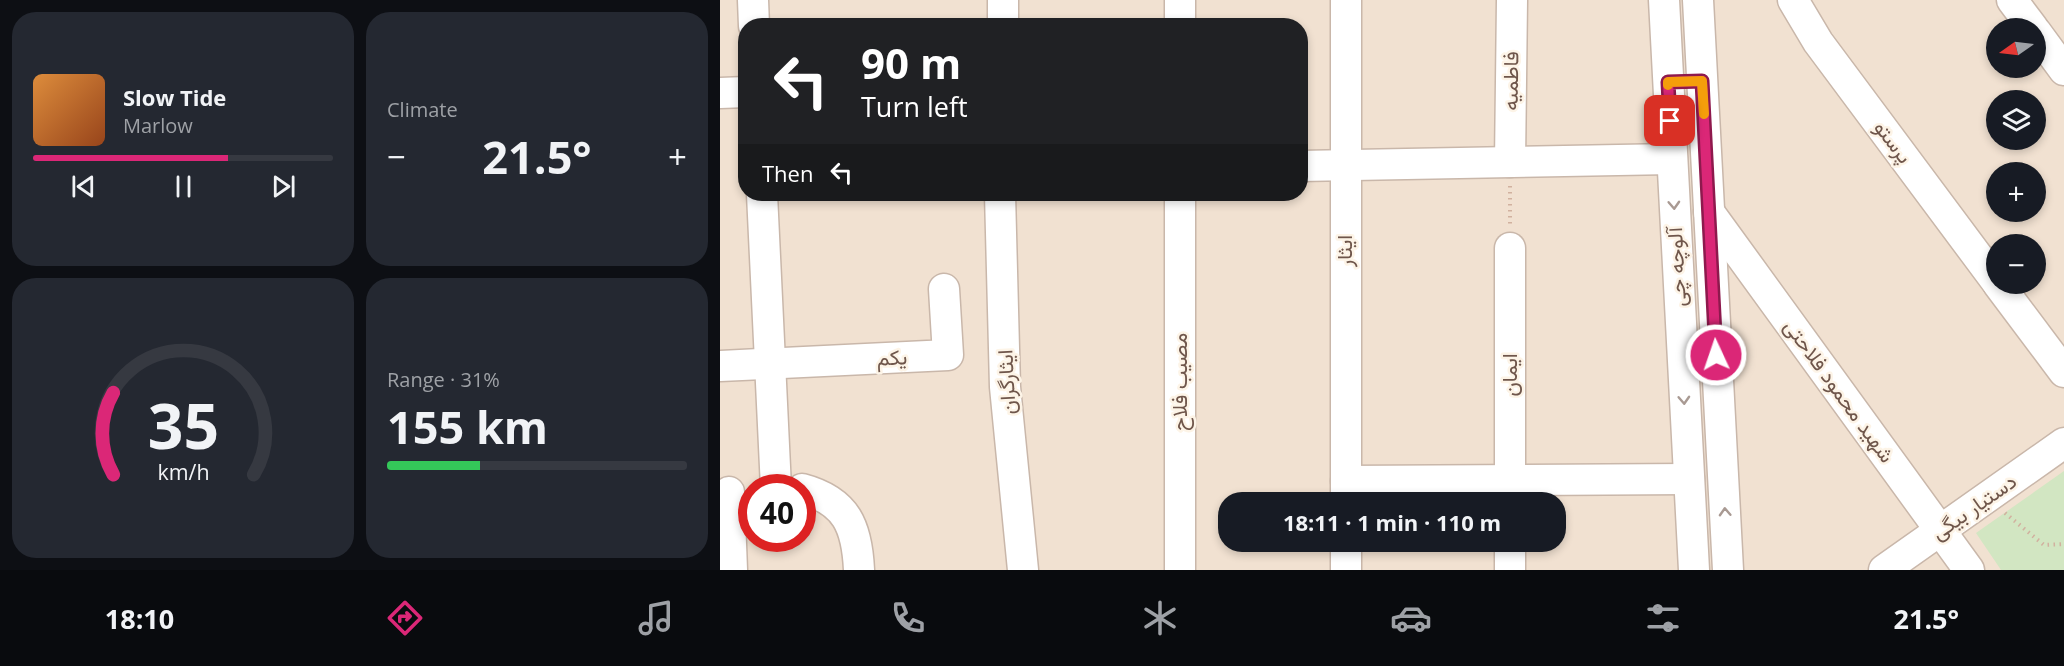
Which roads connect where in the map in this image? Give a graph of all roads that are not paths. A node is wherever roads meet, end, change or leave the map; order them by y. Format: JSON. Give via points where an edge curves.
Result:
{"nodes":[{"id":1,"x":753,"y":0,"type":"edge"},
{"id":2,"x":1003,"y":0,"type":"edge"},
{"id":3,"x":1180,"y":0,"type":"edge"},
{"id":4,"x":1346,"y":0,"type":"edge"},
{"id":5,"x":1512,"y":0,"type":"edge"},
{"id":6,"x":1664,"y":0,"type":"edge"},
{"id":7,"x":1793,"y":0,"type":"edge"},
{"id":8,"x":2012,"y":0,"type":"edge"},
{"id":9,"x":1699,"y":5,"type":"edge"},
{"id":10,"x":754,"y":18,"type":"edge"},
{"id":11,"x":1003,"y":18,"type":"edge"},
{"id":12,"x":1180,"y":18,"type":"edge"},
{"id":13,"x":2025,"y":18,"type":"edge"},
{"id":14,"x":2046,"y":46,"type":"edge"},
{"id":15,"x":2064,"y":70,"type":"edge"},
{"id":16,"x":1702,"y":81,"type":"junction"},
{"id":17,"x":1668,"y":82,"type":"junction"},
{"id":18,"x":738,"y":92,"type":"edge"},
{"id":19,"x":720,"y":93,"type":"edge"},
{"id":20,"x":1672,"y":159,"type":"junction"},
{"id":21,"x":1510,"y":162,"type":"junction"},
{"id":22,"x":1345,"y":165,"type":"junction"},
{"id":23,"x":1308,"y":166,"type":"edge"},
{"id":24,"x":762,"y":201,"type":"edge"},
{"id":25,"x":1000,"y":201,"type":"edge"},
{"id":26,"x":1180,"y":201,"type":"edge"},
{"id":27,"x":1709,"y":212,"type":"junction"},
{"id":28,"x":1510,"y":248,"type":"road end"},
{"id":29,"x":1986,"y":267,"type":"edge"},
{"id":30,"x":945,"y":289,"type":"dead end"},
{"id":31,"x":2006,"y":294,"type":"edge"},
{"id":32,"x":770,"y":364,"type":"junction"},
{"id":33,"x":720,"y":366,"type":"edge"},
{"id":34,"x":2064,"y":372,"type":"edge"},
{"id":35,"x":2064,"y":443,"type":"edge"},
{"id":36,"x":775,"y":474,"type":"edge"},
{"id":37,"x":1689,"y":479,"type":"junction"},
{"id":38,"x":1510,"y":491,"type":"edge"},
{"id":39,"x":733,"y":492,"type":"edge"},
{"id":40,"x":816,"y":492,"type":"edge"},
{"id":41,"x":1346,"y":492,"type":"edge"},
{"id":42,"x":1941,"y":531,"type":"junction"},
{"id":43,"x":1346,"y":552,"type":"edge"},
{"id":44,"x":1510,"y":552,"type":"edge"},
{"id":45,"x":858,"y":557,"type":"edge"},
{"id":46,"x":732,"y":570,"type":"edge"},
{"id":47,"x":1023,"y":570,"type":"edge"},
{"id":48,"x":1180,"y":570,"type":"edge"},
{"id":49,"x":1346,"y":570,"type":"edge"},
{"id":50,"x":1510,"y":570,"type":"edge"},
{"id":51,"x":1694,"y":570,"type":"edge"},
{"id":52,"x":1728,"y":570,"type":"edge"},
{"id":53,"x":1884,"y":570,"type":"edge"},
{"id":54,"x":1969,"y":570,"type":"edge"}],
"edges":[{"from":1,"to":10,"type":"street"},
{"from":2,"to":11,"type":"street"},
{"from":3,"to":12,"type":"street"},
{"from":4,"to":22,"type":"street","name":"ایثار"},
{"from":5,"to":21,"type":"street","name":"فاطمیه"},
{"from":6,"to":17,"type":"street","name":"آلوچه چی"},
{"from":7,"to":29,"type":"street","name":"پرستو","via":[[1818,42]]},
{"from":8,"to":13,"type":"street"},
{"from":9,"to":16,"type":"street","name":"آلوچه چی"},
{"from":14,"to":15,"type":"street"},
{"from":16,"to":17,"type":"street"},
{"from":16,"to":27,"type":"street","name":"آلوچه چی"},
{"from":17,"to":20,"type":"street","name":"آلوچه چی"},
{"from":18,"to":19,"type":"street"},
{"from":20,"to":21,"type":"street"},
{"from":20,"to":37,"type":"street","name":"آلوچه چی","one_way":true},
{"from":21,"to":22,"type":"street"},
{"from":22,"to":23,"type":"street"},
{"from":22,"to":41,"type":"street","name":"ایثار"},
{"from":24,"to":32,"type":"street"},
{"from":25,"to":47,"type":"street","name":"ایثارگران","via":[[1005,387]]},
{"from":26,"to":48,"type":"street","name":"مصیب فلاح"},
{"from":27,"to":42,"type":"street","name":"شهید محمود فلاحتی"},
{"from":52,"to":27,"type":"street","name":"آلوچه چی","one_way":true},
{"from":28,"to":38,"type":"street","name":"ایمان"},
{"from":30,"to":32,"type":"street","name":"یکم","via":[[948,356]]},
{"from":31,"to":34,"type":"street","name":"پرستو"},
{"from":32,"to":33,"type":"street"},
{"from":32,"to":36,"type":"street"},
{"from":35,"to":42,"type":"street","name":"دستیار بیگی"},
{"from":37,"to":38,"type":"street"},
{"from":37,"to":51,"type":"street","name":"آلوچه چی"},
{"from":38,"to":41,"type":"street"},
{"from":39,"to":46,"type":"street"},
{"from":40,"to":45,"type":"street","via":[[845,514],[853,528]]},
{"from":42,"to":53,"type":"street","name":"دستیار بیگی"},
{"from":42,"to":54,"type":"street","name":"شهید محمود فلاحتی"},
{"from":43,"to":49,"type":"street"},
{"from":44,"to":50,"type":"street"}]}
